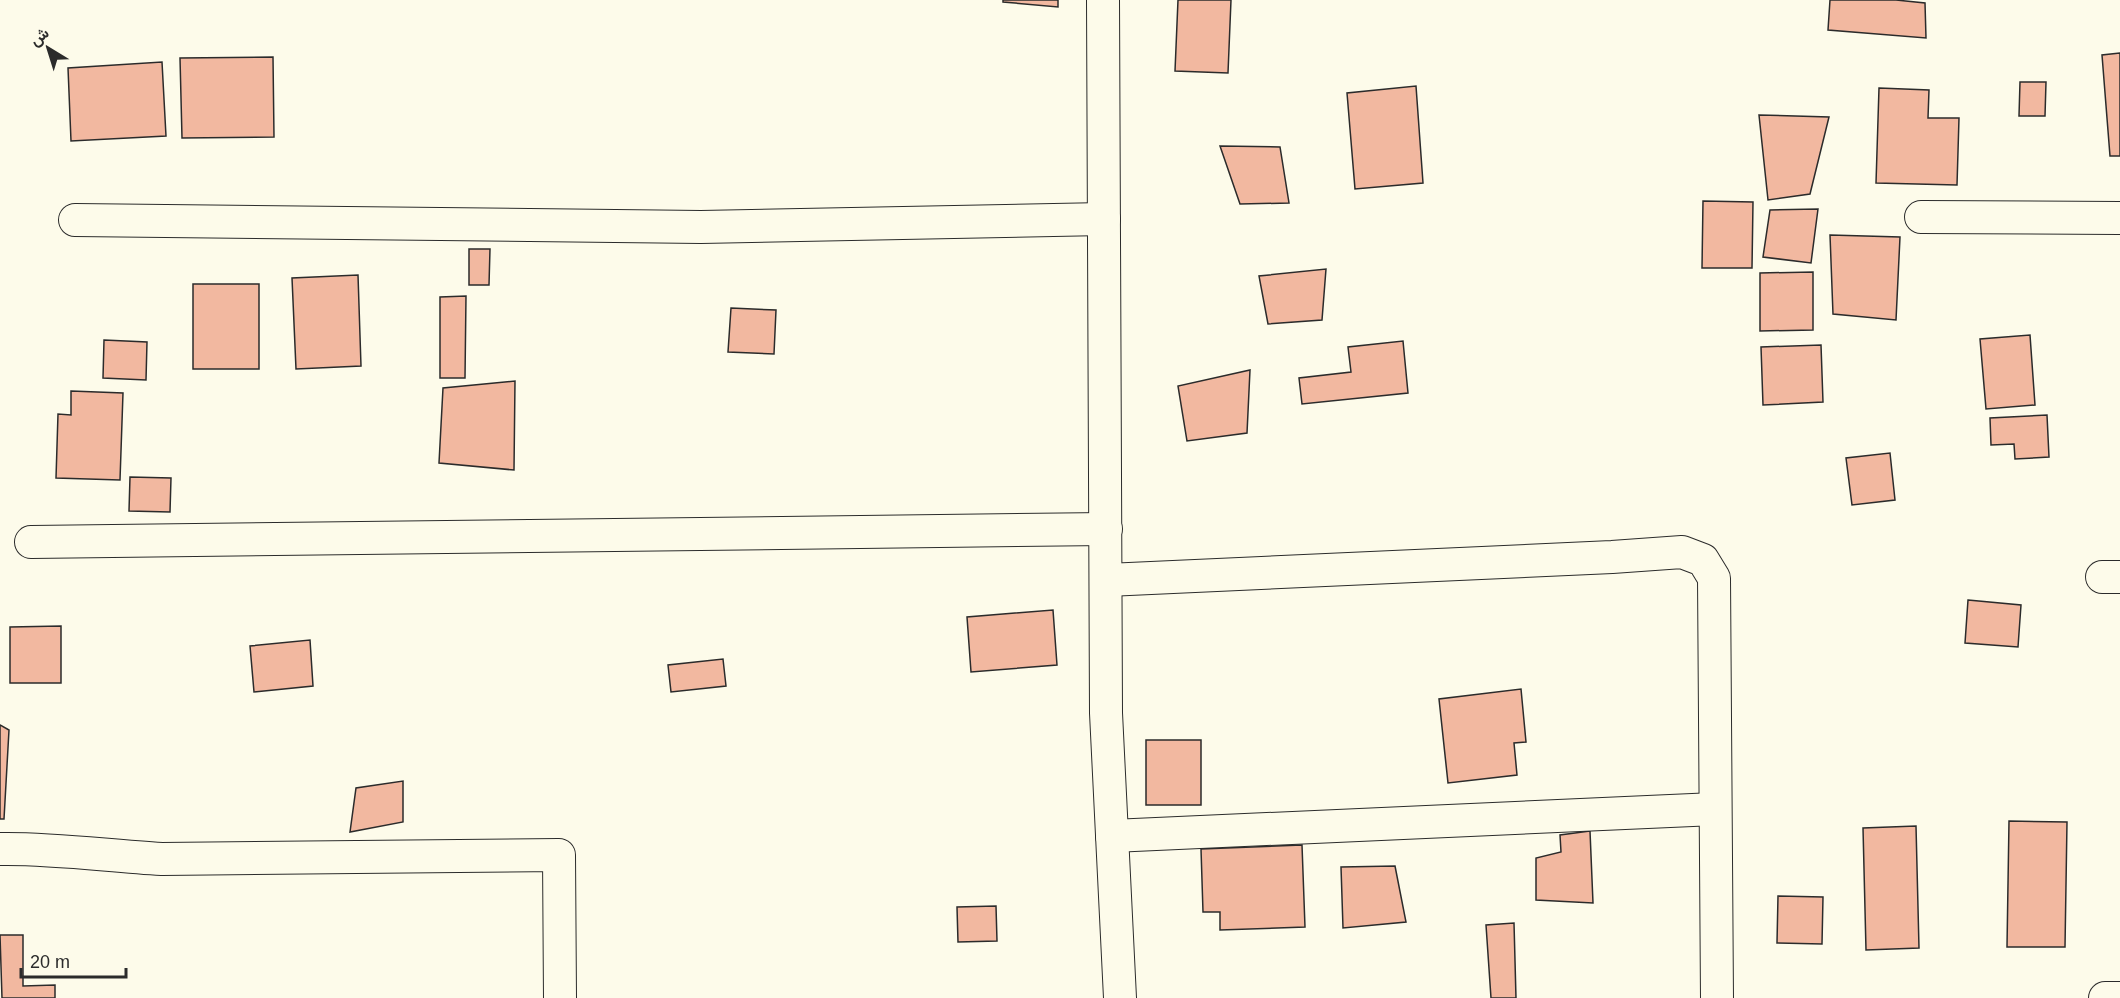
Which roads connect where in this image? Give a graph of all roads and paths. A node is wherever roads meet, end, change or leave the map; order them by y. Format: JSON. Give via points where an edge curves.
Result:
{"nodes":[{"id":1,"x":1103,"y":0,"type":"edge"},
{"id":2,"x":1921,"y":217,"type":"dead end"},
{"id":3,"x":2120,"y":218,"type":"edge"},
{"id":4,"x":1104,"y":219,"type":"junction"},
{"id":5,"x":75,"y":220,"type":"dead end"},
{"id":6,"x":1106,"y":529,"type":"junction"},
{"id":7,"x":32,"y":542,"type":"dead end"},
{"id":8,"x":1107,"y":580,"type":"junction"},
{"id":9,"x":1715,"y":809,"type":"junction"},
{"id":10,"x":1112,"y":836,"type":"junction"},
{"id":11,"x":0,"y":849,"type":"edge"},
{"id":12,"x":560,"y":998,"type":"edge"},
{"id":13,"x":1120,"y":998,"type":"edge"},
{"id":14,"x":1717,"y":998,"type":"edge"},
{"id":15,"x":2105,"y":998,"type":"edge"},
{"id":16,"x":2120,"y":998,"type":"edge"}],
"edges":[{"from":1,"to":4,"type":"street"},
{"from":2,"to":3,"type":"street"},
{"from":4,"to":5,"type":"street","via":[[701,227]]},
{"from":4,"to":6,"type":"street"},
{"from":6,"to":7,"type":"street"},
{"from":6,"to":8,"type":"street"},
{"from":8,"to":9,"type":"street","via":[[1682,552],[1703,560],[1714,578]]},
{"from":8,"to":10,"type":"street","via":[[1106,713]]},
{"from":9,"to":10,"type":"street"},
{"from":9,"to":14,"type":"street"},
{"from":10,"to":13,"type":"street"},
{"from":11,"to":12,"type":"street","via":[[162,859],[559,855]]},
{"from":15,"to":16,"type":"street"}]}
